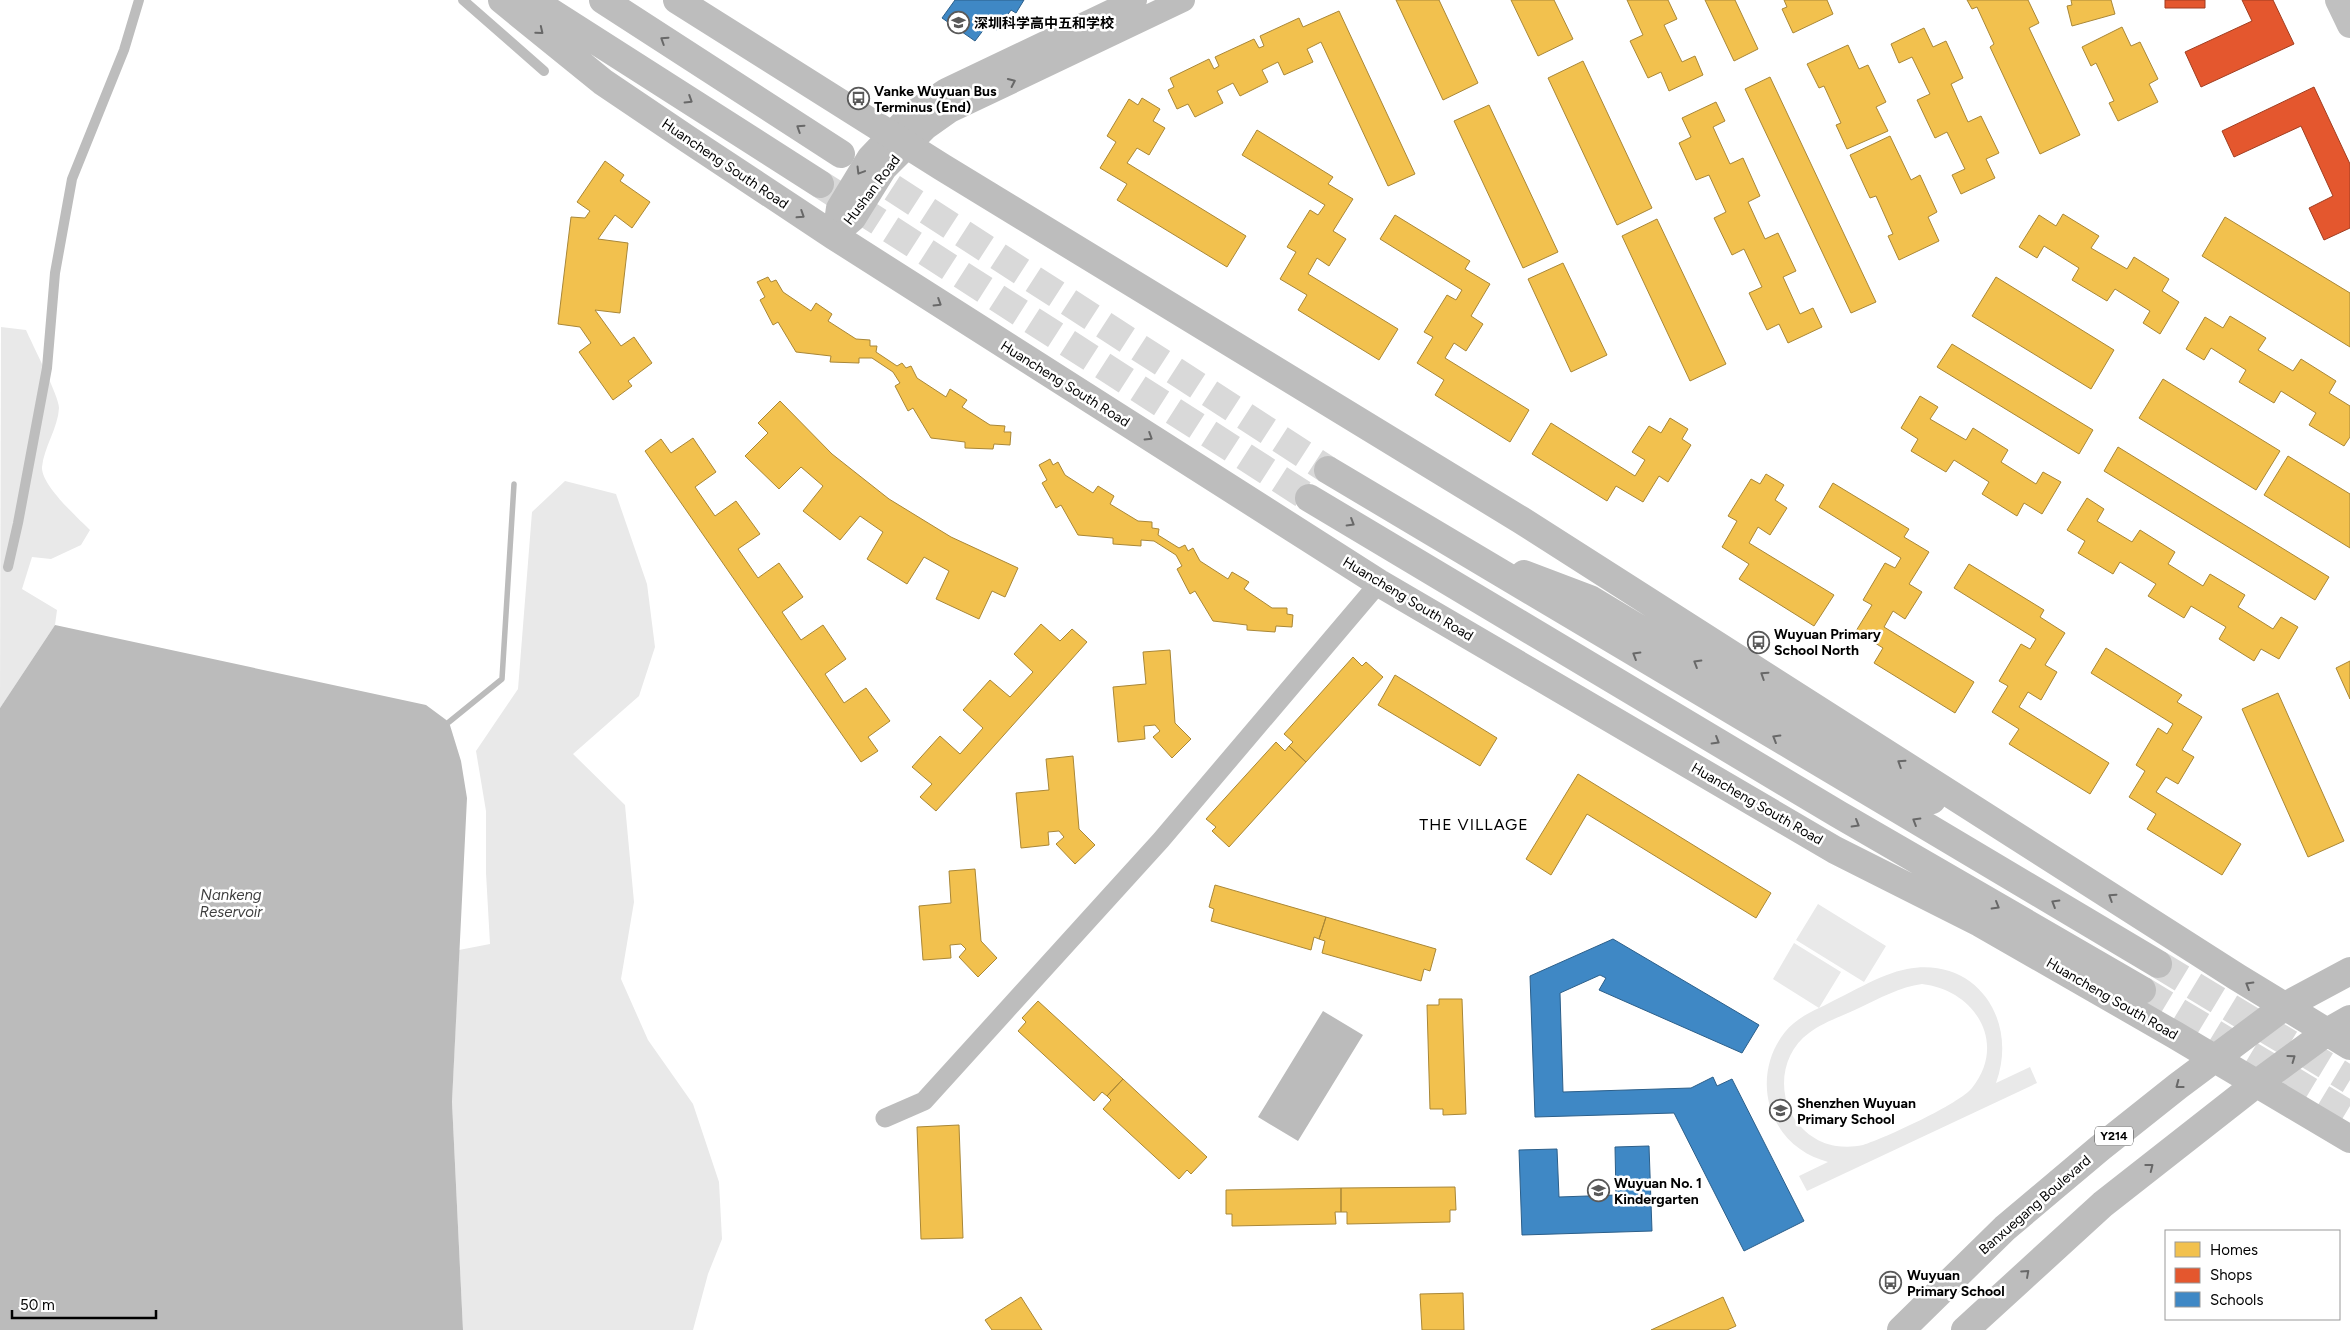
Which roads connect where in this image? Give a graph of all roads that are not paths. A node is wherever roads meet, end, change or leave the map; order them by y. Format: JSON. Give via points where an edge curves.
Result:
{"nodes":[{"id":1,"x":139,"y":0,"type":"edge"},
{"id":2,"x":463,"y":0,"type":"edge"},
{"id":3,"x":502,"y":0,"type":"edge"},
{"id":4,"x":532,"y":0,"type":"edge"},
{"id":5,"x":603,"y":0,"type":"edge"},
{"id":6,"x":678,"y":0,"type":"edge"},
{"id":7,"x":1135,"y":0,"type":"edge"},
{"id":8,"x":1183,"y":0,"type":"edge"},
{"id":9,"x":2338,"y":0,"type":"edge"},
{"id":10,"x":2350,"y":25,"type":"edge"},
{"id":11,"x":544,"y":71,"type":"dead end"},
{"id":12,"x":899,"y":139,"type":"junction"},
{"id":13,"x":841,"y":154,"type":"tunnel mouth"},
{"id":14,"x":820,"y":184,"type":"tunnel mouth"},
{"id":15,"x":834,"y":236,"type":"junction"},
{"id":16,"x":1328,"y":470,"type":"tunnel mouth"},
{"id":17,"x":1309,"y":498,"type":"tunnel mouth"},
{"id":18,"x":1449,"y":544,"type":"junction"},
{"id":19,"x":8,"y":567,"type":"dead end"},
{"id":20,"x":1378,"y":583,"type":"junction"},
{"id":21,"x":1512,"y":619,"type":"junction"},
{"id":22,"x":2031,"y":846,"type":"junction"},
{"id":23,"x":1835,"y":850,"type":"junction"},
{"id":24,"x":2158,"y":964,"type":"tunnel mouth"},
{"id":25,"x":2350,"y":971,"type":"edge"},
{"id":26,"x":2142,"y":990,"type":"tunnel mouth"},
{"id":27,"x":2285,"y":1006,"type":"junction"},
{"id":28,"x":2338,"y":1026,"type":"edge"},
{"id":29,"x":2350,"y":1046,"type":"edge"},
{"id":30,"x":2215,"y":1058,"type":"junction"},
{"id":31,"x":2256,"y":1084,"type":"junction"},
{"id":32,"x":885,"y":1118,"type":"dead end"},
{"id":33,"x":2350,"y":1140,"type":"edge"},
{"id":34,"x":1901,"y":1330,"type":"edge"},
{"id":35,"x":1965,"y":1330,"type":"edge"}],
"edges":[{"from":1,"to":19,"type":"lane","via":[[124,50],[72,179],[55,273],[47,368]]},
{"from":2,"to":11,"type":"lane"},
{"from":3,"to":15,"type":"main road","name":"Huancheng South Road","one_way":true,"via":[[603,82]]},
{"from":4,"to":14,"type":"main road","one_way":true},
{"from":13,"to":5,"type":"main road","one_way":true},
{"from":6,"to":12,"type":"main road"},
{"from":7,"to":12,"type":"street","name":"Hushan Road","via":[[946,90],[910,114]]},
{"from":12,"to":8,"type":"street","name":"Hushan Road","one_way":true,"via":[[926,128],[950,111]]},
{"from":9,"to":10,"type":"main road"},
{"from":12,"to":15,"type":"street","name":"Hushan Road","via":[[885,169],[854,219]]},
{"from":22,"to":12,"type":"main road","one_way":true,"via":[[1520,520]]},
{"from":15,"to":20,"type":"main road","name":"Huancheng South Road","one_way":true},
{"from":16,"to":18,"type":"main road"},
{"from":17,"to":21,"type":"main road","name":"Huancheng South Road","one_way":true},
{"from":22,"to":18,"type":"main road","one_way":true,"via":[[1890,780],[1590,599]]},
{"from":24,"to":18,"type":"main road","one_way":true},
{"from":20,"to":23,"type":"main road","name":"Huancheng South Road"},
{"from":20,"to":32,"type":"street","via":[[1161,840],[924,1101]]},
{"from":21,"to":23,"type":"main road"},
{"from":21,"to":26,"type":"main road","name":"Huancheng South Road","one_way":true,"via":[[1838,814]]},
{"from":27,"to":22,"type":"main road","one_way":true},
{"from":23,"to":30,"type":"main road","name":"Huancheng South Road","via":[[1980,923]]},
{"from":25,"to":27,"type":"main road","name":"Banxuegang Boulevard","number":"Y214"},
{"from":27,"to":28,"type":"main road"},
{"from":27,"to":30,"type":"main road","name":"Banxuegang Boulevard","number":"Y214"},
{"from":28,"to":29,"type":"main road"},
{"from":31,"to":28,"type":"main road","one_way":true},
{"from":30,"to":31,"type":"main road","name":"Huancheng South Road"},
{"from":30,"to":34,"type":"main road","name":"Banxuegang Boulevard","number":"Y214","one_way":true,"via":[[2100,1148],[2006,1228]]},
{"from":31,"to":33,"type":"main road","name":"Huancheng South Road"},
{"from":35,"to":31,"type":"main road","one_way":true,"via":[[2103,1204]]}]}
